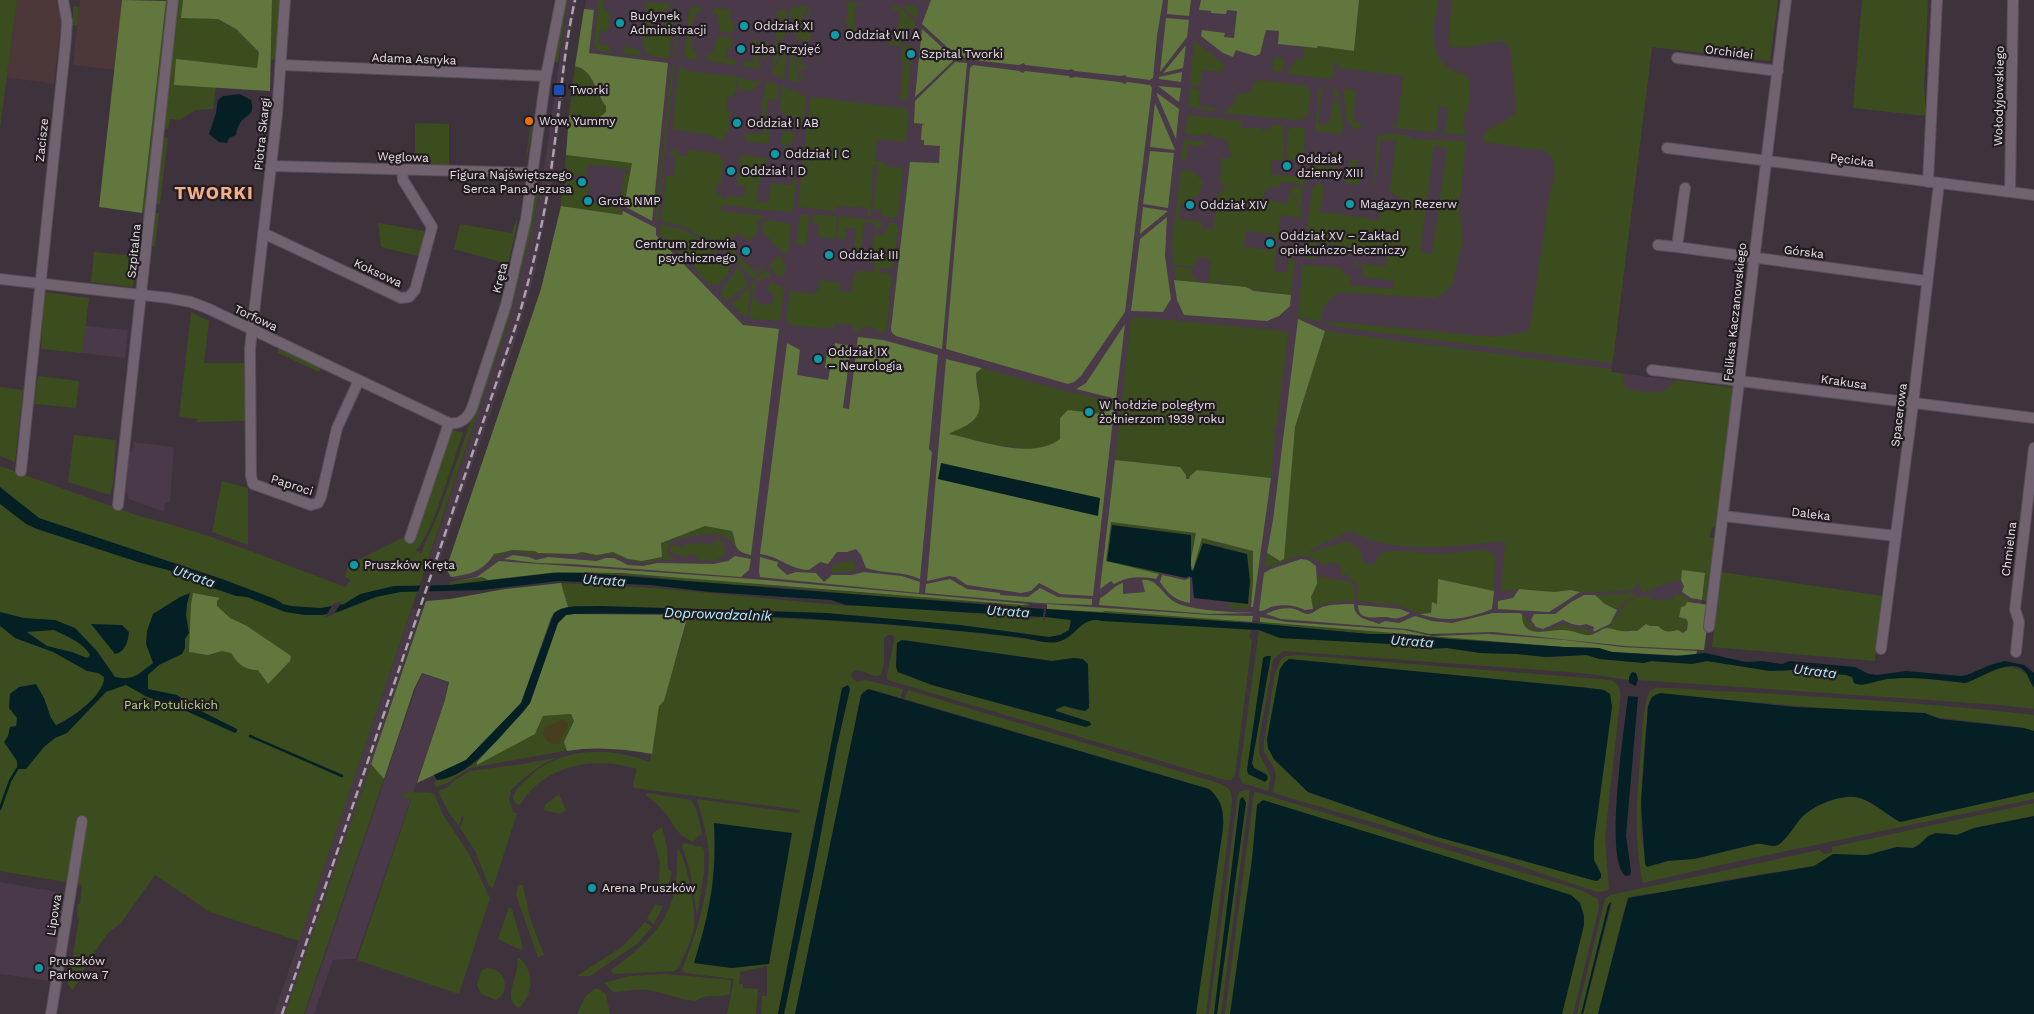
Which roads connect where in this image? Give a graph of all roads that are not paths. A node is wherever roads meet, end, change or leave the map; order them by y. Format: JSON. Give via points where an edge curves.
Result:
{"nodes":[{"id":1,"x":63,"y":0,"type":"edge"},
{"id":2,"x":174,"y":0,"type":"edge"},
{"id":3,"x":285,"y":0,"type":"edge"},
{"id":4,"x":561,"y":0,"type":"edge"},
{"id":5,"x":1786,"y":0,"type":"edge"},
{"id":6,"x":1937,"y":0,"type":"edge"},
{"id":7,"x":2013,"y":0,"type":"edge"},
{"id":8,"x":1677,"y":58,"type":"dead end"},
{"id":9,"x":282,"y":65,"type":"junction"},
{"id":10,"x":1778,"y":70,"type":"junction"},
{"id":11,"x":546,"y":76,"type":"junction"},
{"id":12,"x":1668,"y":148,"type":"dead end"},
{"id":13,"x":1766,"y":161,"type":"junction"},
{"id":14,"x":271,"y":166,"type":"junction"},
{"id":15,"x":402,"y":170,"type":"junction"},
{"id":16,"x":534,"y":173,"type":"junction"},
{"id":17,"x":1928,"y":182,"type":"junction"},
{"id":18,"x":1939,"y":184,"type":"junction"},
{"id":19,"x":1685,"y":188,"type":"dead end"},
{"id":20,"x":2010,"y":192,"type":"junction"},
{"id":21,"x":2034,"y":195,"type":"edge"},
{"id":22,"x":263,"y":233,"type":"junction"},
{"id":23,"x":1658,"y":245,"type":"dead end"},
{"id":24,"x":1677,"y":247,"type":"junction"},
{"id":25,"x":1755,"y":259,"type":"junction"},
{"id":26,"x":0,"y":278,"type":"edge"},
{"id":27,"x":1927,"y":281,"type":"junction"},
{"id":28,"x":39,"y":282,"type":"junction"},
{"id":29,"x":141,"y":295,"type":"junction"},
{"id":30,"x":252,"y":329,"type":"junction"},
{"id":31,"x":1652,"y":370,"type":"dead end"},
{"id":32,"x":359,"y":380,"type":"junction"},
{"id":33,"x":1740,"y":381,"type":"junction"},
{"id":34,"x":1913,"y":404,"type":"junction"},
{"id":35,"x":2034,"y":418,"type":"edge"},
{"id":36,"x":449,"y":423,"type":"junction"},
{"id":37,"x":2034,"y":448,"type":"edge"},
{"id":38,"x":21,"y":471,"type":"dead end"},
{"id":39,"x":118,"y":505,"type":"dead end"},
{"id":40,"x":1723,"y":516,"type":"junction"},
{"id":41,"x":1896,"y":536,"type":"junction"},
{"id":42,"x":410,"y":538,"type":"dead end"},
{"id":43,"x":1709,"y":627,"type":"dead end"},
{"id":44,"x":1881,"y":649,"type":"dead end"},
{"id":45,"x":2016,"y":652,"type":"dead end"},
{"id":46,"x":82,"y":821,"type":"dead end"},
{"id":47,"x":50,"y":1014,"type":"edge"}],
"edges":[{"from":1,"to":28,"type":"street","name":"Zacisze","via":[[66,38]]},
{"from":2,"to":29,"type":"street","name":"Szpitalna"},
{"from":3,"to":9,"type":"street","name":"Piotra Skargi"},
{"from":4,"to":11,"type":"street","name":"Kręta"},
{"from":5,"to":10,"type":"street","name":"Feliksa Kaczanowskiego"},
{"from":6,"to":17,"type":"street"},
{"from":7,"to":20,"type":"street","name":"Wołodyjowskiego"},
{"from":8,"to":10,"type":"street","name":"Orchidei"},
{"from":9,"to":11,"type":"street","name":"Adama Asnyka"},
{"from":9,"to":14,"type":"street","name":"Piotra Skargi"},
{"from":10,"to":13,"type":"street","name":"Feliksa Kaczanowskiego"},
{"from":11,"to":16,"type":"street","name":"Kręta"},
{"from":12,"to":13,"type":"street","name":"Pęcicka"},
{"from":13,"to":17,"type":"street","name":"Pęcicka"},
{"from":13,"to":25,"type":"street","name":"Feliksa Kaczanowskiego"},
{"from":14,"to":15,"type":"street","name":"Węglowa"},
{"from":14,"to":22,"type":"street","name":"Piotra Skargi"},
{"from":15,"to":16,"type":"street","name":"Węglowa"},
{"from":15,"to":22,"type":"street","name":"Koksowa","via":[[405,183],[432,227],[415,290],[408,297],[401,298]]},
{"from":16,"to":36,"type":"street","name":"Kręta","via":[[506,306],[472,408],[465,419]]},
{"from":17,"to":18,"type":"street","name":"Pęcicka"},
{"from":18,"to":20,"type":"street","name":"Pęcicka"},
{"from":18,"to":27,"type":"street","name":"Spacerowa"},
{"from":19,"to":24,"type":"street"},
{"from":20,"to":21,"type":"street","name":"Pęcicka"},
{"from":22,"to":30,"type":"street","name":"Piotra Skargi"},
{"from":23,"to":24,"type":"street","name":"Górska"},
{"from":24,"to":25,"type":"street","name":"Górska"},
{"from":25,"to":27,"type":"street","name":"Górska"},
{"from":25,"to":33,"type":"street","name":"Feliksa Kaczanowskiego"},
{"from":26,"to":28,"type":"street","name":"Torfowa"},
{"from":27,"to":34,"type":"street","name":"Spacerowa"},
{"from":28,"to":29,"type":"street","name":"Torfowa"},
{"from":28,"to":38,"type":"street"},
{"from":29,"to":30,"type":"street","name":"Torfowa","via":[[179,299]]},
{"from":29,"to":39,"type":"street","name":"Szpitalna"},
{"from":30,"to":32,"type":"street","name":"Torfowa"},
{"from":30,"to":32,"type":"street","name":"Paproci","via":[[251,476],[253,484],[258,487],[311,505],[318,503],[337,428]]},
{"from":31,"to":33,"type":"street","name":"Krakusa"},
{"from":32,"to":36,"type":"street","name":"Torfowa"},
{"from":33,"to":34,"type":"street","name":"Krakusa"},
{"from":33,"to":40,"type":"street","name":"Feliksa Kaczanowskiego"},
{"from":34,"to":35,"type":"street","name":"Krakusa"},
{"from":34,"to":41,"type":"street","name":"Spacerowa"},
{"from":36,"to":42,"type":"street"},
{"from":37,"to":45,"type":"street","name":"Chmielna","via":[[2015,609],[2019,622]]},
{"from":40,"to":41,"type":"street","name":"Daleka"},
{"from":40,"to":43,"type":"street","name":"Feliksa Kaczanowskiego"},
{"from":41,"to":44,"type":"street","name":"Spacerowa"},
{"from":46,"to":47,"type":"street","name":"Lipowa"}]}
